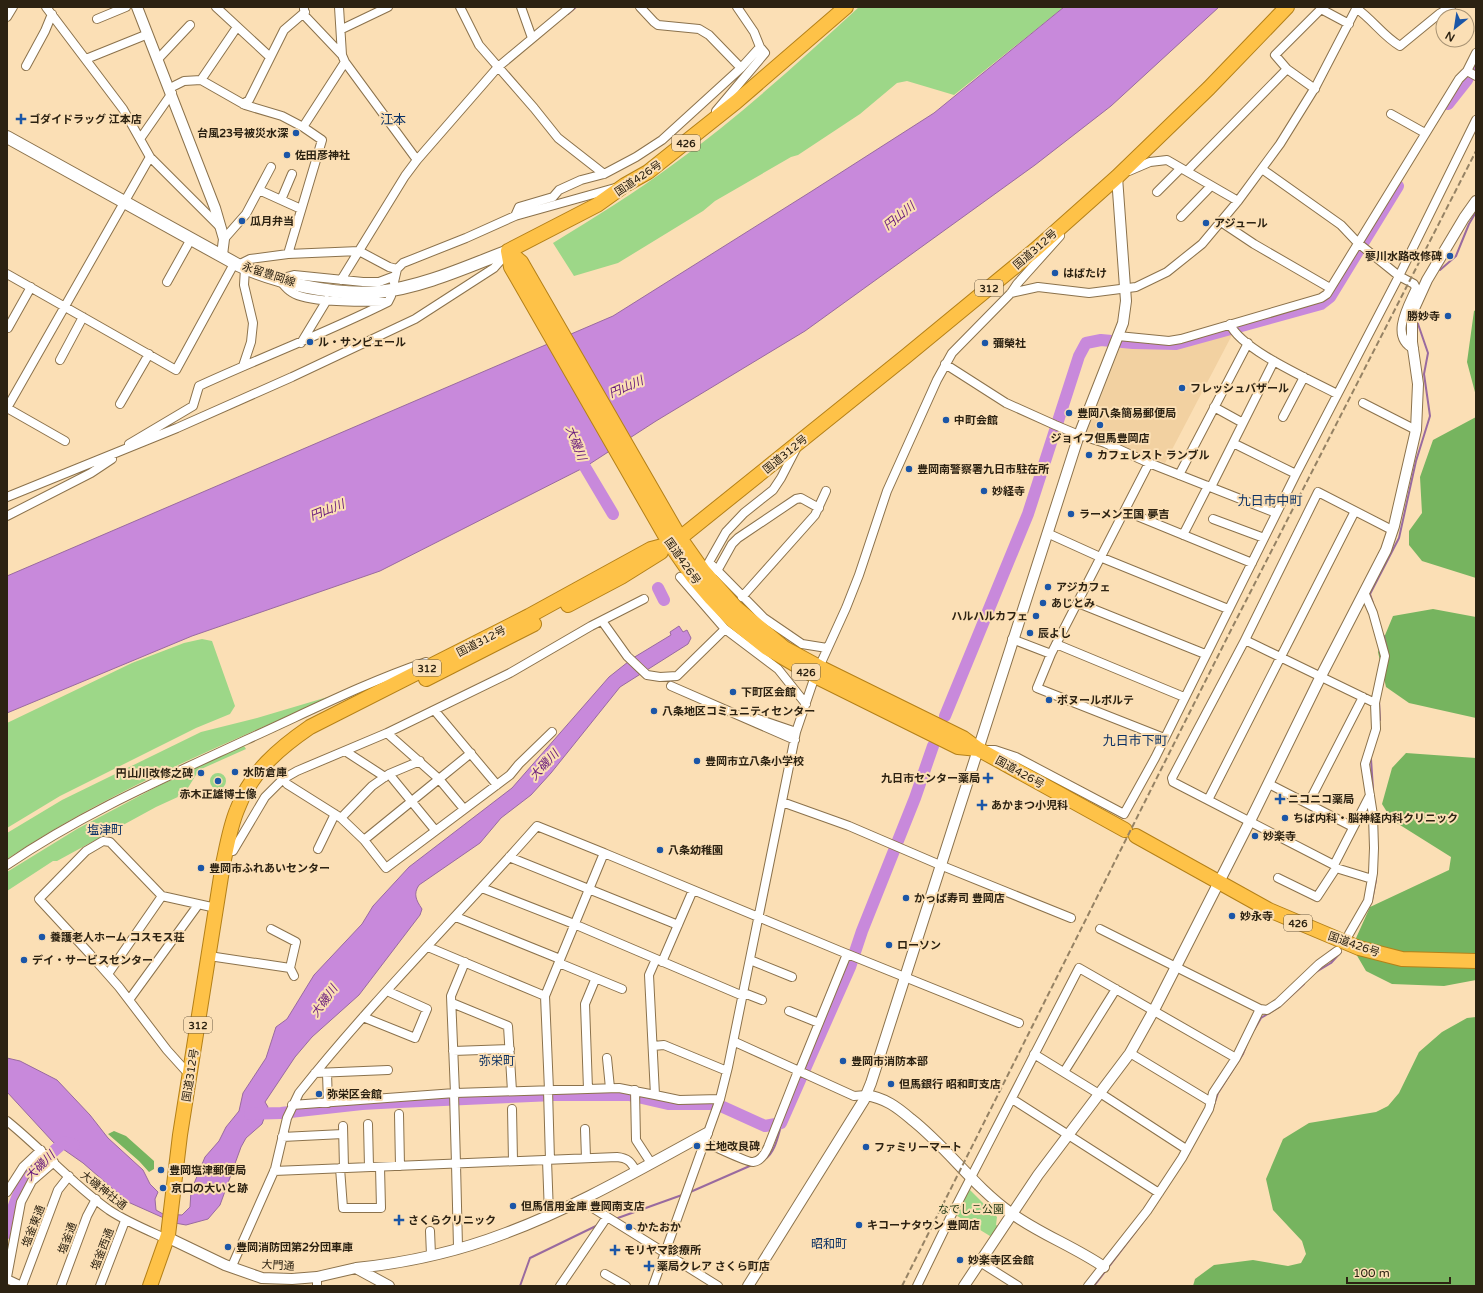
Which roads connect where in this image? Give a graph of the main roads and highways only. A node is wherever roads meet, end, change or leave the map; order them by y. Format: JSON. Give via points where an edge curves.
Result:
{"nodes":[{"id":1,"x":846,"y":7,"type":"edge"},
{"id":2,"x":1287,"y":7,"type":"edge"},
{"id":3,"x":7,"y":137,"type":"edge"},
{"id":4,"x":508,"y":251,"type":"junction"},
{"id":5,"x":675,"y":541,"type":"junction"},
{"id":6,"x":1476,"y":961,"type":"edge"},
{"id":7,"x":150,"y":1286,"type":"edge"}],
"edges":[{"from":1,"to":4,"type":"highway","name":"国道426号","number":"426","via":[[716,118],[648,172],[597,206]]},
{"from":2,"to":5,"type":"highway","name":"国道312号","number":"312","via":[[1209,88],[1068,220],[951,320]]},
{"from":3,"to":4,"type":"main road","name":"永留豊岡線","via":[[240,265],[279,279],[335,290],[378,292],[430,280]]},
{"from":4,"to":5,"type":"highway","name":"国道426号","number":"426"},
{"from":5,"to":6,"type":"highway","name":"国道426号","number":"426","via":[[711,598],[747,632],[788,662],[817,672],[958,747],[978,749],[1269,910],[1358,948],[1402,959]]},
{"from":5,"to":7,"type":"highway","name":"国道312号","number":"312","via":[[651,549],[529,616],[322,720],[284,744],[262,768],[245,793],[229,838],[190,1073],[167,1237]]}]}
